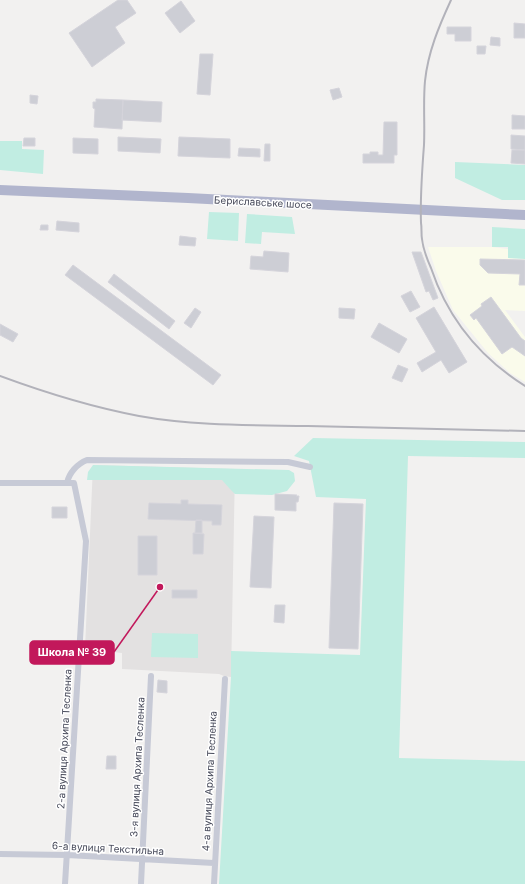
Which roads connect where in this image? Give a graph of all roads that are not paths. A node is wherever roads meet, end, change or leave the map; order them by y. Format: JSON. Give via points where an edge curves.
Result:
{"nodes":[{"id":1,"x":0,"y":190,"type":"edge"},
{"id":2,"x":525,"y":215,"type":"edge"},
{"id":3,"x":310,"y":467,"type":"dead end"},
{"id":4,"x":0,"y":483,"type":"edge"},
{"id":5,"x":68,"y":483,"type":"junction"},
{"id":6,"x":151,"y":676,"type":"dead end"},
{"id":7,"x":225,"y":678,"type":"dead end"},
{"id":8,"x":0,"y":854,"type":"edge"},
{"id":9,"x":67,"y":855,"type":"junction"},
{"id":10,"x":142,"y":859,"type":"junction"},
{"id":11,"x":214,"y":863,"type":"junction"},
{"id":12,"x":65,"y":884,"type":"edge"},
{"id":13,"x":141,"y":884,"type":"edge"},
{"id":14,"x":214,"y":884,"type":"edge"}],
"edges":[{"from":1,"to":2,"type":"main road","name":"Бериславське шосе"},
{"from":3,"to":5,"type":"street","via":[[288,462],[87,460],[73,471]]},
{"from":4,"to":5,"type":"street"},
{"from":5,"to":9,"type":"street","name":"2-а вулиця Архипа Тесленка","via":[[74,483],[86,541]]},
{"from":6,"to":10,"type":"street","name":"3-я вулиця Архипа Тесленка"},
{"from":7,"to":11,"type":"street","name":"4-а вулиця Архипа Тесленка"},
{"from":8,"to":9,"type":"street","name":"6-а вулиця Текстильна"},
{"from":9,"to":10,"type":"street","name":"6-а вулиця Текстильна"},
{"from":9,"to":12,"type":"street","name":"2-а вулиця Архипа Тесленка"},
{"from":10,"to":11,"type":"street","name":"6-а вулиця Текстильна"},
{"from":10,"to":13,"type":"street","name":"3-я вулиця Архипа Тесленка"},
{"from":11,"to":14,"type":"street","name":"4-а вулиця Архипа Тесленка"}]}
